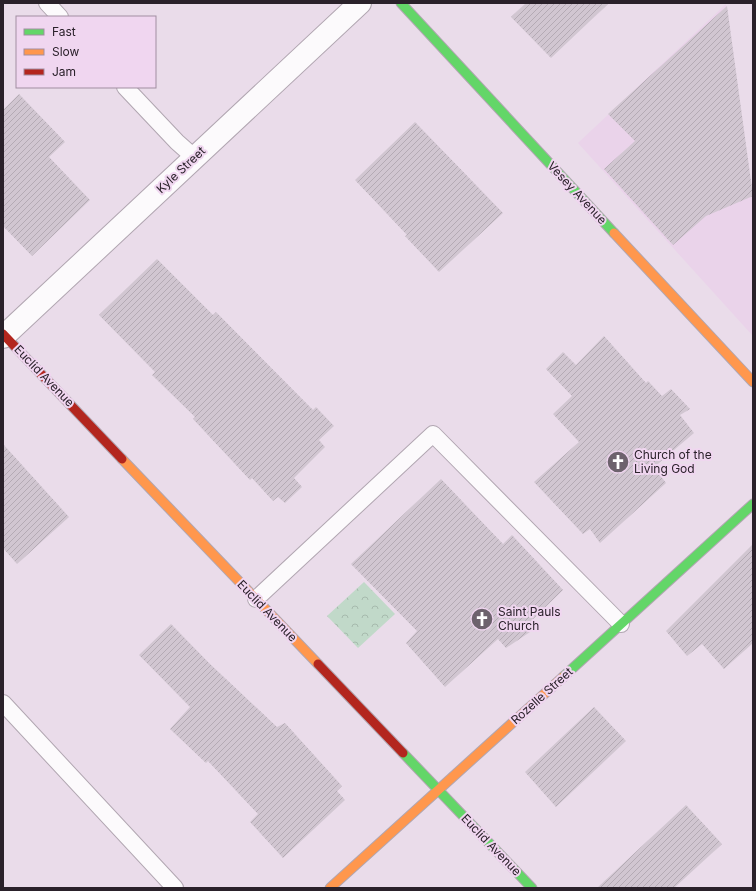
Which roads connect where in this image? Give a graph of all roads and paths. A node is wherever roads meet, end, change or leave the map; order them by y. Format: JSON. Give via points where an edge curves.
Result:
{"nodes":[{"id":1,"x":47,"y":3,"type":"edge"},
{"id":2,"x":360,"y":3,"type":"edge"},
{"id":3,"x":401,"y":3,"type":"edge"},
{"id":4,"x":59,"y":16,"type":"edge"},
{"id":5,"x":127,"y":88,"type":"edge"},
{"id":6,"x":195,"y":158,"type":"junction"},
{"id":7,"x":4,"y":335,"type":"edge"},
{"id":8,"x":753,"y":382,"type":"edge"},
{"id":9,"x":753,"y":504,"type":"edge"},
{"id":10,"x":256,"y":599,"type":"junction"},
{"id":11,"x":621,"y":624,"type":"junction"},
{"id":12,"x":3,"y":703,"type":"edge"},
{"id":13,"x":438,"y":790,"type":"junction"},
{"id":14,"x":175,"y":888,"type":"edge"},
{"id":15,"x":330,"y":888,"type":"edge"},
{"id":16,"x":532,"y":888,"type":"edge"}],
"edges":[{"from":1,"to":4,"type":"lane"},
{"from":2,"to":6,"type":"street","name":"Kyle Street"},
{"from":3,"to":8,"type":"street","name":"Vesey Avenue"},
{"from":5,"to":6,"type":"lane"},
{"from":6,"to":7,"type":"street","name":"Kyle Street"},
{"from":7,"to":10,"type":"street","name":"Euclid Avenue"},
{"from":9,"to":11,"type":"street","name":"Rozelle Street"},
{"from":10,"to":11,"type":"lane","via":[[432,434]]},
{"from":10,"to":13,"type":"street","name":"Euclid Avenue"},
{"from":11,"to":13,"type":"street","name":"Rozelle Street"},
{"from":12,"to":14,"type":"lane"},
{"from":13,"to":15,"type":"street","name":"Rozelle Street"},
{"from":13,"to":16,"type":"street","name":"Euclid Avenue"}]}
